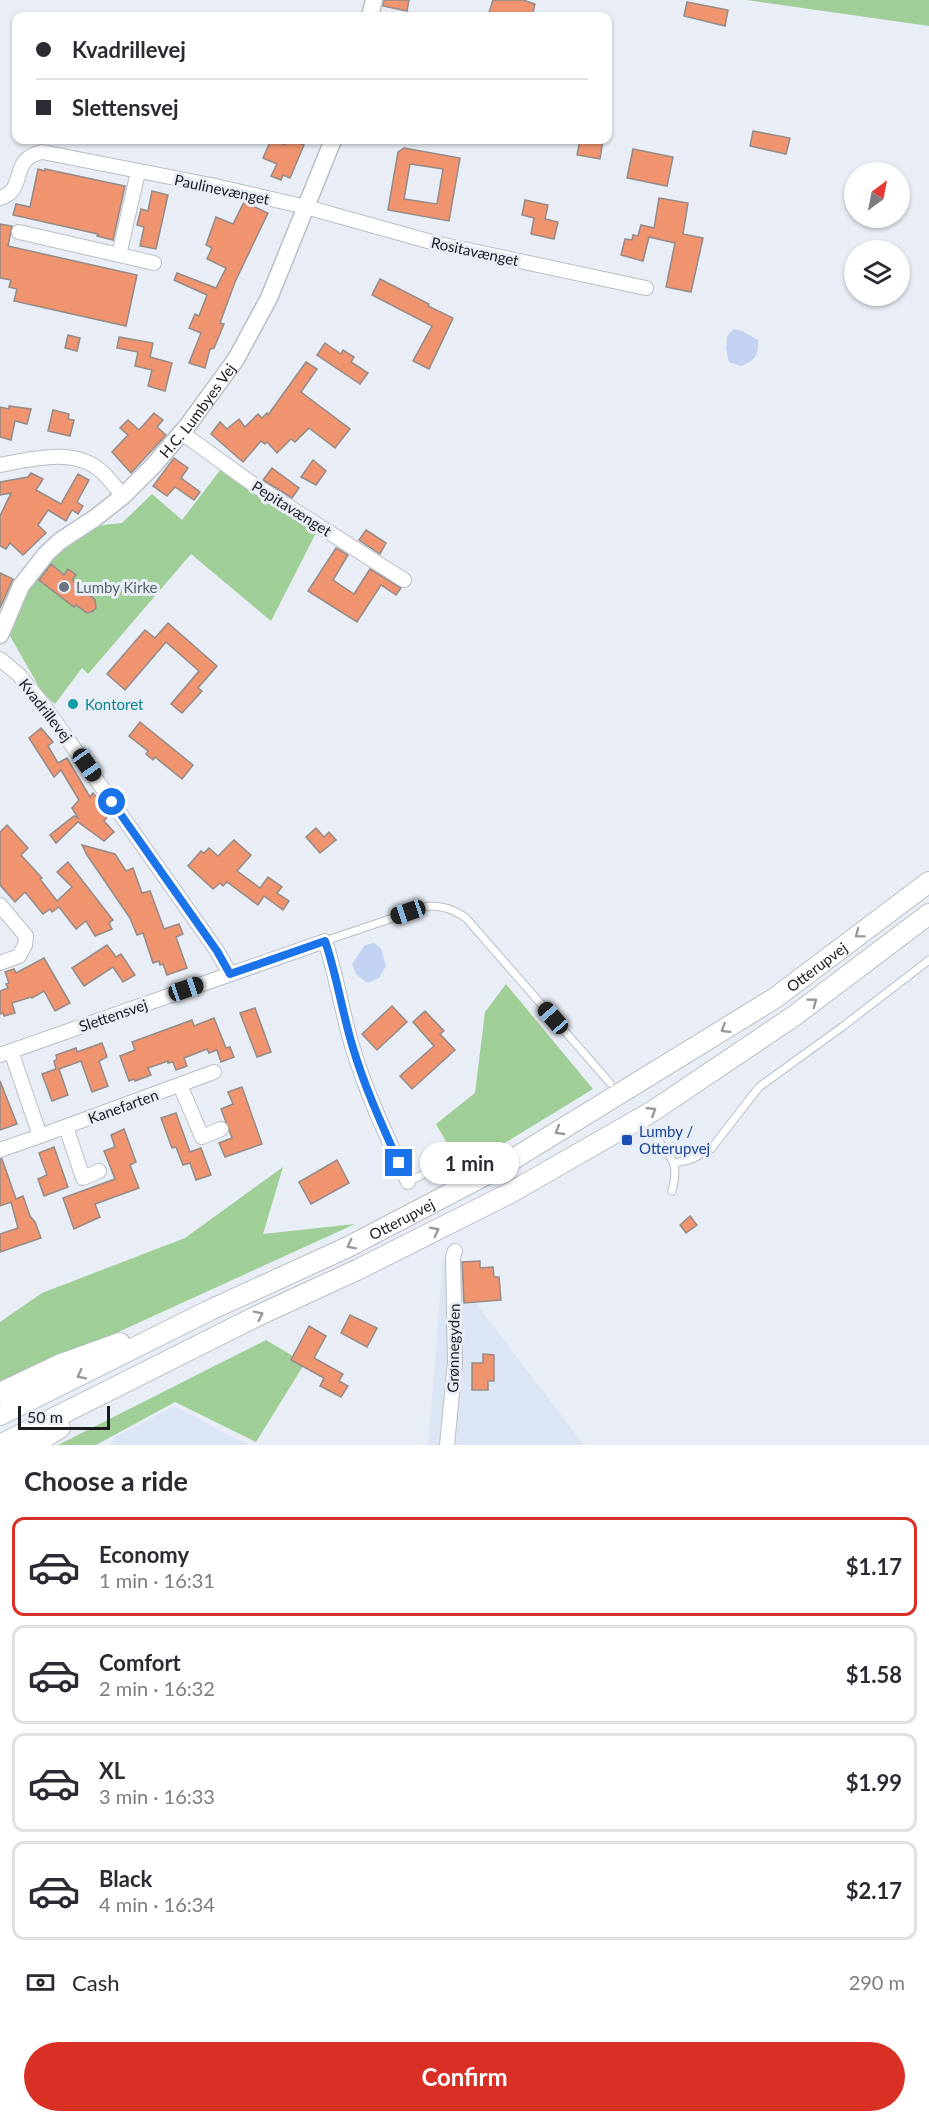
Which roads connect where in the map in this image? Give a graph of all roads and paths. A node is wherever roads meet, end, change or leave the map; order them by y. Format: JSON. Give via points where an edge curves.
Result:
{"nodes":[{"id":1,"x":331,"y":144,"type":"edge"},
{"id":2,"x":138,"y":172,"type":"junction"},
{"id":3,"x":0,"y":198,"type":"edge"},
{"id":4,"x":306,"y":207,"type":"junction"},
{"id":5,"x":19,"y":232,"type":"dead end"},
{"id":6,"x":119,"y":255,"type":"junction"},
{"id":7,"x":154,"y":263,"type":"dead end"},
{"id":8,"x":646,"y":288,"type":"dead end"},
{"id":9,"x":182,"y":433,"type":"junction"},
{"id":10,"x":0,"y":465,"type":"edge"},
{"id":11,"x":123,"y":496,"type":"junction"},
{"id":12,"x":404,"y":580,"type":"dead end"},
{"id":13,"x":0,"y":635,"type":"edge"},
{"id":14,"x":0,"y":659,"type":"edge"},
{"id":15,"x":929,"y":882,"type":"edge"},
{"id":16,"x":0,"y":905,"type":"edge"},
{"id":17,"x":929,"y":914,"type":"edge"},
{"id":18,"x":325,"y":941,"type":"junction"},
{"id":19,"x":929,"y":960,"type":"edge"},
{"id":20,"x":0,"y":963,"type":"edge"},
{"id":21,"x":230,"y":974,"type":"junction"},
{"id":22,"x":6,"y":1053,"type":"edge"},
{"id":23,"x":214,"y":1072,"type":"dead end"},
{"id":24,"x":610,"y":1083,"type":"dead end"},
{"id":25,"x":180,"y":1085,"type":"junction"},
{"id":26,"x":66,"y":1127,"type":"junction"},
{"id":27,"x":221,"y":1129,"type":"dead end"},
{"id":28,"x":654,"y":1135,"type":"dead end"},
{"id":29,"x":40,"y":1136,"type":"junction"},
{"id":30,"x":0,"y":1150,"type":"edge"},
{"id":31,"x":675,"y":1163,"type":"junction"},
{"id":32,"x":99,"y":1171,"type":"dead end"},
{"id":33,"x":426,"y":1173,"type":"dead end"},
{"id":34,"x":408,"y":1182,"type":"joint"},
{"id":35,"x":672,"y":1191,"type":"dead end"},
{"id":36,"x":455,"y":1251,"type":"dead end"},
{"id":37,"x":210,"y":1310,"type":"junction"},
{"id":38,"x":220,"y":1335,"type":"junction"},
{"id":39,"x":0,"y":1393,"type":"edge"},
{"id":40,"x":0,"y":1415,"type":"edge"},
{"id":41,"x":0,"y":1445,"type":"edge"},
{"id":42,"x":32,"y":1445,"type":"edge"},
{"id":43,"x":447,"y":1445,"type":"edge"}],
"edges":[{"from":1,"to":4,"type":"street","name":"H.C. Lumbyes Vej"},
{"from":2,"to":3,"type":"street","name":"Paulinevænget","via":[[42,152],[31,154],[21,164],[14,189]]},
{"from":2,"to":4,"type":"street","name":"Paulinevænget"},
{"from":2,"to":6,"type":"street"},
{"from":4,"to":8,"type":"street","name":"Rositavænget","via":[[435,243]]},
{"from":4,"to":9,"type":"street","name":"H.C. Lumbyes Vej","via":[[258,321],[236,359]]},
{"from":5,"to":6,"type":"street"},
{"from":6,"to":7,"type":"street"},
{"from":9,"to":11,"type":"street","name":"H.C. Lumbyes Vej"},
{"from":9,"to":12,"type":"street","name":"Pepitavænget"},
{"from":10,"to":11,"type":"street","via":[[45,456],[75,459],[99,469]]},
{"from":11,"to":13,"type":"street","name":"H.C. Lumbyes Vej","via":[[46,554],[21,586]]},
{"from":14,"to":21,"type":"street","name":"Kvadrillevej","via":[[19,675],[74,746]]},
{"from":15,"to":37,"type":"main road","name":"Otterupvej","one_way":true,"via":[[775,998],[497,1169],[348,1247]]},
{"from":16,"to":20,"type":"street","via":[[26,936],[19,956]]},
{"from":38,"to":17,"type":"main road","name":"Otterupvej","one_way":true,"via":[[510,1193],[653,1111],[794,1016]]},
{"from":18,"to":21,"type":"street","name":"Slettensvej"},
{"from":18,"to":24,"type":"lane","via":[[428,906],[456,911]]},
{"from":18,"to":34,"type":"street","via":[[352,1047]]},
{"from":19,"to":31,"type":"lane","via":[[759,1087],[711,1149]]},
{"from":21,"to":22,"type":"street","name":"Slettensvej"},
{"from":22,"to":29,"type":"street"},
{"from":23,"to":25,"type":"street","name":"Kanefarten"},
{"from":25,"to":26,"type":"street","name":"Kanefarten"},
{"from":25,"to":27,"type":"street","via":[[202,1137]]},
{"from":26,"to":29,"type":"street","name":"Kanefarten"},
{"from":26,"to":32,"type":"street","via":[[83,1178]]},
{"from":28,"to":31,"type":"lane"},
{"from":29,"to":30,"type":"street","name":"Kanefarten"},
{"from":31,"to":35,"type":"lane"},
{"from":33,"to":34,"type":"lane"},
{"from":36,"to":43,"type":"street","name":"Grønnegyden","via":[[455,1362]]},
{"from":37,"to":39,"type":"main road","via":[[59,1365]]},
{"from":37,"to":40,"type":"main road","name":"Otterupvej","one_way":true},
{"from":38,"to":41,"type":"main road","name":"Otterupvej"},
{"from":38,"to":42,"type":"main road"}]}
